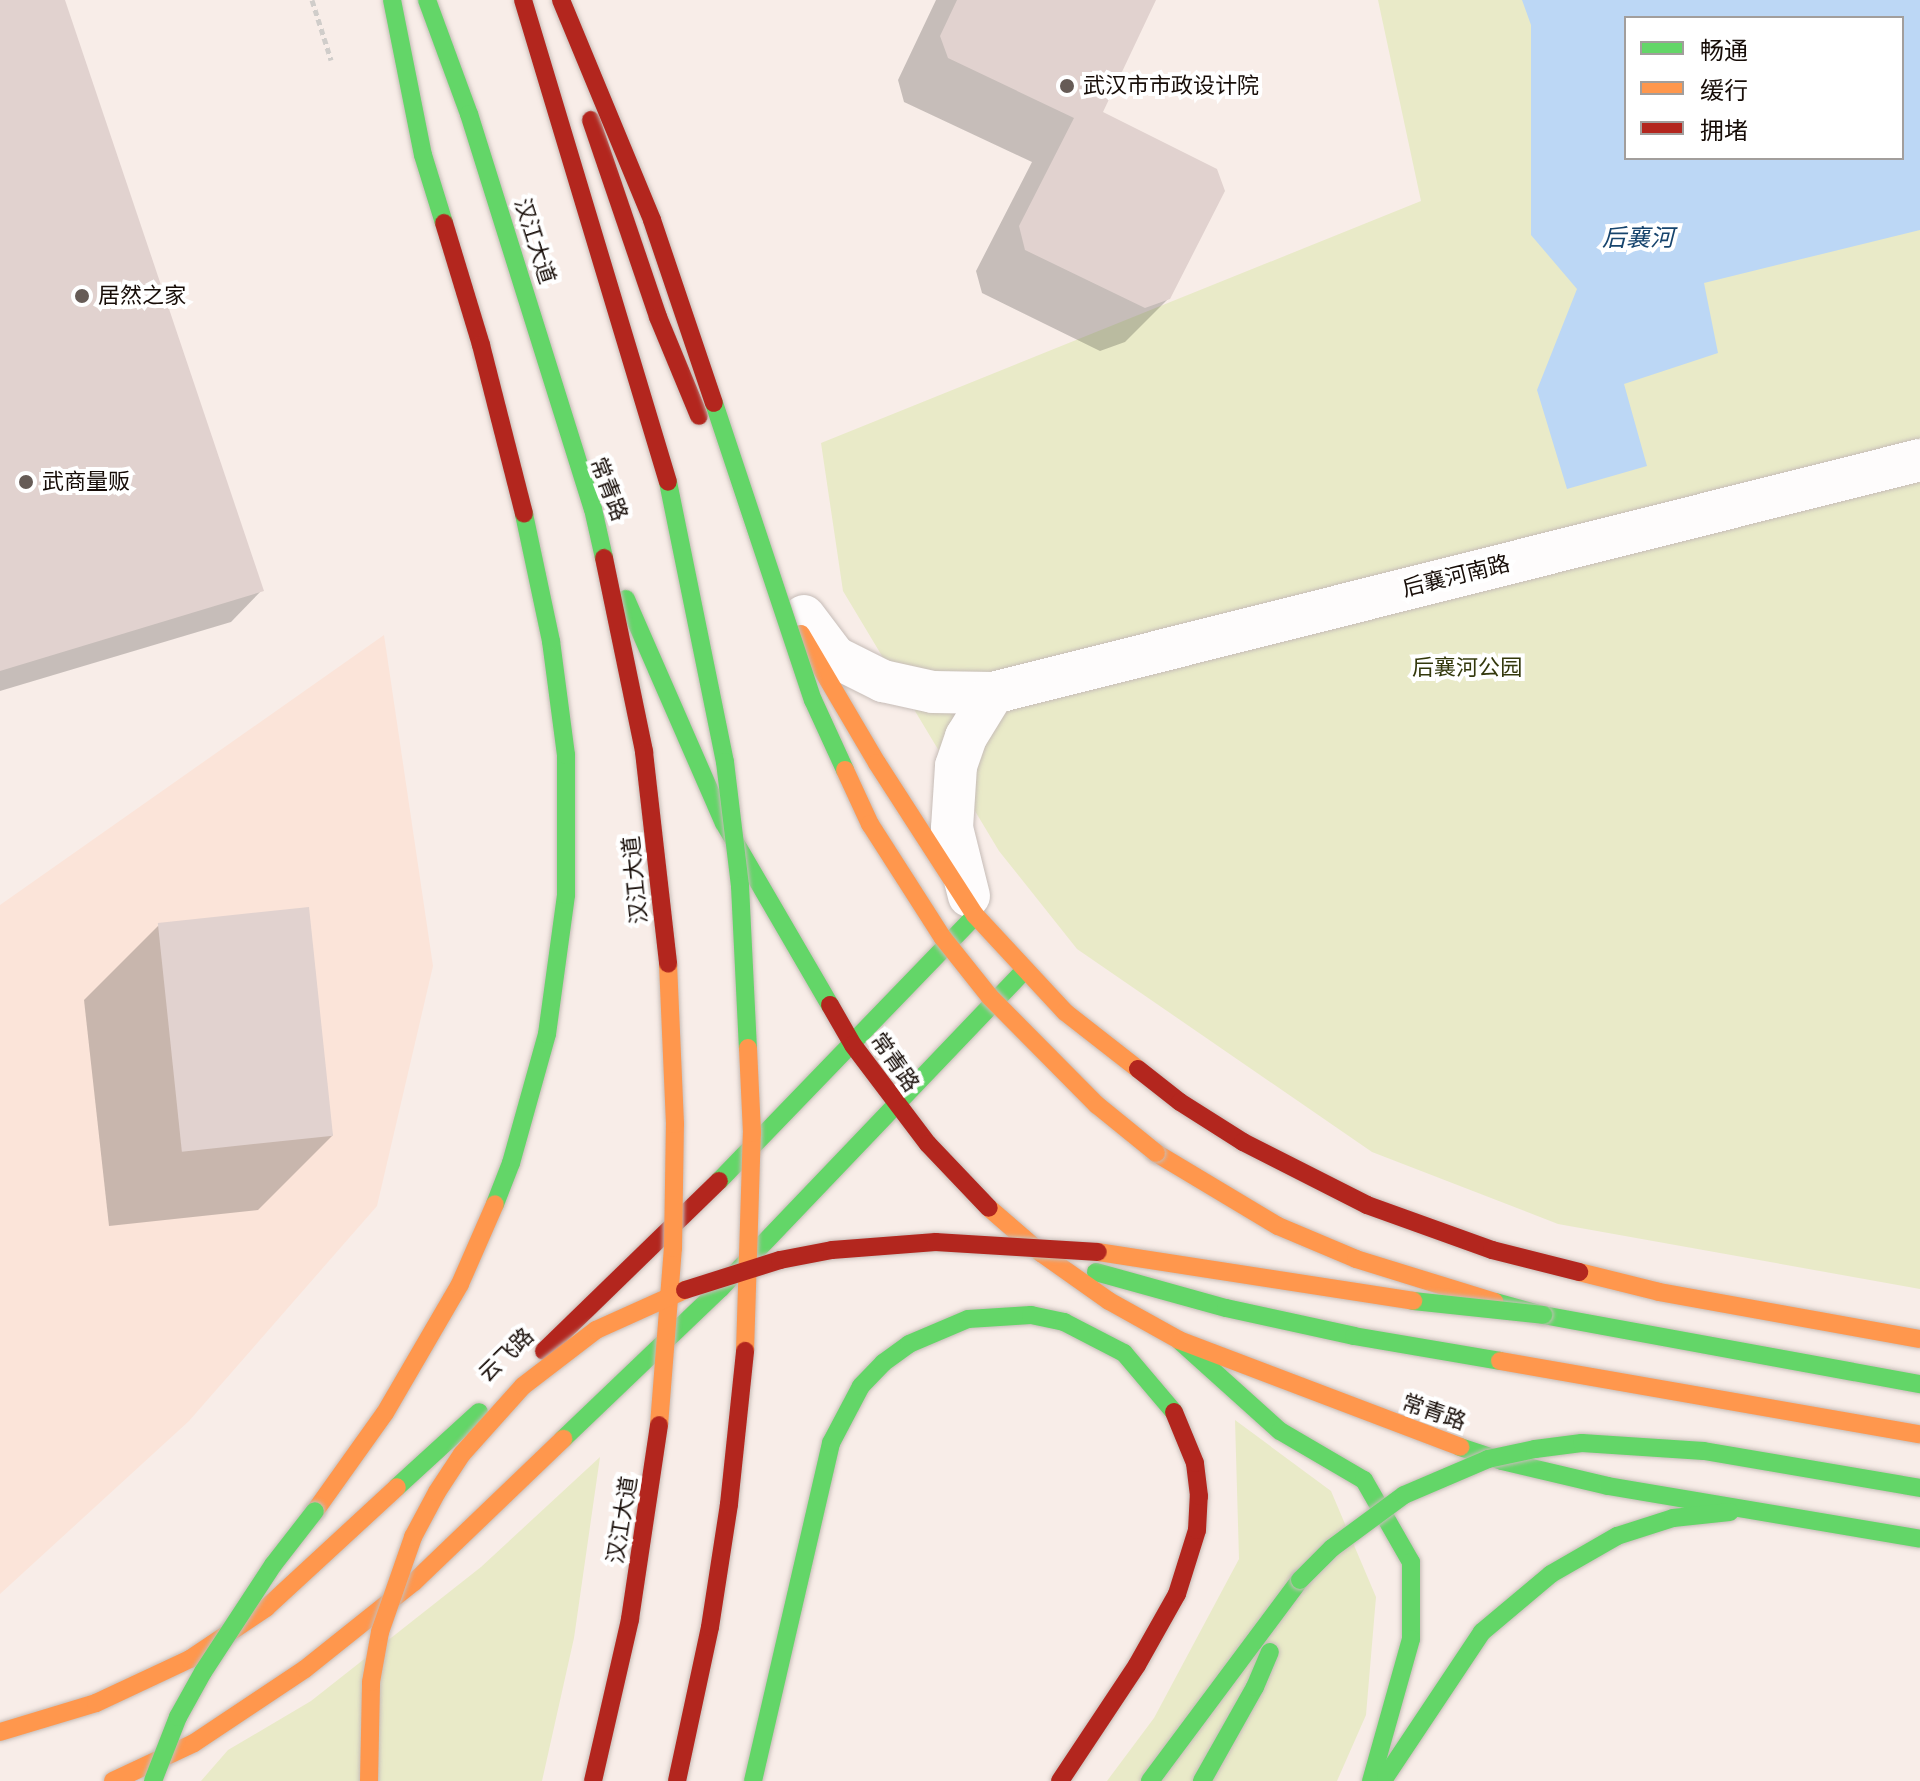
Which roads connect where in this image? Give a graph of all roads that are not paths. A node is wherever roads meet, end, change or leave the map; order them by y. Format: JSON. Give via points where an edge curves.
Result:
{"nodes":[{"id":1,"x":392,"y":0,"type":"edge"},
{"id":2,"x":406,"y":0,"type":"edge"},
{"id":3,"x":427,"y":0,"type":"edge"},
{"id":4,"x":523,"y":0,"type":"edge"},
{"id":5,"x":550,"y":0,"type":"edge"},
{"id":6,"x":561,"y":0,"type":"edge"},
{"id":7,"x":417,"y":29,"type":"dead end"},
{"id":8,"x":458,"y":144,"type":"dead end"},
{"id":9,"x":1920,"y":460,"type":"edge"},
{"id":10,"x":734,"y":503,"type":"junction"},
{"id":11,"x":993,"y":693,"type":"junction"},
{"id":12,"x":975,"y":915,"type":"junction"},
{"id":13,"x":1024,"y":970,"type":"junction"},
{"id":14,"x":853,"y":1045,"type":"junction"},
{"id":15,"x":894,"y":1104,"type":"junction"},
{"id":16,"x":1041,"y":1253,"type":"junction"},
{"id":17,"x":1543,"y":1315,"type":"junction"},
{"id":18,"x":1920,"y":1339,"type":"edge"},
{"id":19,"x":1179,"y":1340,"type":"junction"},
{"id":20,"x":1920,"y":1384,"type":"edge"},
{"id":21,"x":1920,"y":1434,"type":"edge"},
{"id":22,"x":1920,"y":1488,"type":"edge"},
{"id":23,"x":1754,"y":1510,"type":"junction"},
{"id":24,"x":1920,"y":1539,"type":"edge"},
{"id":25,"x":1300,"y":1580,"type":"junction"},
{"id":26,"x":0,"y":1732,"type":"edge"},
{"id":27,"x":113,"y":1781,"type":"edge"},
{"id":28,"x":153,"y":1781,"type":"edge"},
{"id":29,"x":369,"y":1781,"type":"edge"},
{"id":30,"x":593,"y":1781,"type":"edge"},
{"id":31,"x":677,"y":1781,"type":"edge"},
{"id":32,"x":753,"y":1781,"type":"edge"},
{"id":33,"x":1060,"y":1781,"type":"edge"},
{"id":34,"x":1150,"y":1781,"type":"edge"},
{"id":35,"x":1202,"y":1781,"type":"edge"},
{"id":36,"x":1371,"y":1781,"type":"edge"},
{"id":37,"x":1383,"y":1781,"type":"edge"}],
"edges":[{"from":1,"to":28,"type":"main road","bridge":true,"via":[[423,155],[485,359],[551,641],[569,825],[559,964],[526,1114],[460,1284],[385,1413],[216,1649],[178,1717]]},
{"from":2,"to":7,"type":"main road"},
{"from":3,"to":30,"type":"main road","name":"汉江大道","bridge":true,"via":[[483,158],[593,509],[644,752],[660,876],[675,1124],[665,1372],[630,1619]]},
{"from":4,"to":31,"type":"main road","bridge":true,"via":[[678,519],[725,762],[740,886],[752,1133],[743,1381],[710,1627]]},
{"from":5,"to":10,"type":"main road","via":[[658,317]]},
{"from":6,"to":17,"type":"main road","bridge":true,"via":[[652,220],[813,700],[870,824],[943,938],[1021,1031],[1097,1105],[1216,1192],[1356,1259]]},
{"from":8,"to":14,"type":"main road","name":"常青路","via":[[648,655],[724,823]]},
{"from":9,"to":11,"type":"street","name":"后襄河南路"},
{"from":10,"to":11,"type":"street","name":"后襄河南路","via":[[788,595],[835,657],[883,681],[933,692]]},
{"from":10,"to":12,"type":"main road","via":[[846,711]]},
{"from":11,"to":12,"type":"street","via":[[966,737],[952,798],[958,863]]},
{"from":12,"to":13,"type":"main road"},
{"from":12,"to":14,"type":"main road","name":"云飞路"},
{"from":13,"to":15,"type":"main road"},
{"from":13,"to":18,"type":"main road","via":[[1065,1012],[1180,1102],[1243,1142],[1367,1205],[1492,1250],[1659,1292]]},
{"from":14,"to":15,"type":"main road","name":"常青路"},
{"from":14,"to":26,"type":"main road","name":"云飞路","via":[[669,1233],[266,1608],[190,1659],[96,1703]]},
{"from":15,"to":16,"type":"main road","name":"常青路","via":[[975,1196]]},
{"from":15,"to":27,"type":"main road","via":[[720,1289],[414,1582],[305,1669],[219,1727]]},
{"from":16,"to":19,"type":"main road","name":"常青路","via":[[1109,1301]]},
{"from":16,"to":21,"type":"main road","via":[[1129,1283],[1354,1336]]},
{"from":17,"to":20,"type":"main road"},
{"from":17,"to":29,"type":"main road","bridge":true,"via":[[1381,1297],[1162,1260],[936,1242],[780,1260],[655,1301],[596,1330],[523,1386],[462,1454],[437,1492],[413,1537],[380,1632],[371,1682]]},
{"from":19,"to":23,"type":"main road","name":"常青路","via":[[1502,1461],[1608,1486]]},
{"from":19,"to":36,"type":"main road","via":[[1280,1431],[1364,1480],[1411,1562],[1411,1639]]},
{"from":22,"to":25,"type":"main road","bridge":true,"via":[[1689,1450],[1582,1443],[1535,1449],[1488,1459],[1404,1495],[1332,1548]]},
{"from":23,"to":24,"type":"main road","name":"常青路"},
{"from":23,"to":37,"type":"main road","via":[[1673,1518],[1617,1536],[1551,1574],[1482,1632]]},
{"from":25,"to":34,"type":"main road"},
{"from":25,"to":35,"type":"main road","via":[[1255,1687]]},
{"from":32,"to":33,"type":"main road","via":[[826,1464],[844,1413],[861,1386],[909,1344],[968,1319],[999,1315],[1064,1322],[1124,1353],[1169,1402],[1195,1463],[1197,1530],[1177,1594]]}]}
